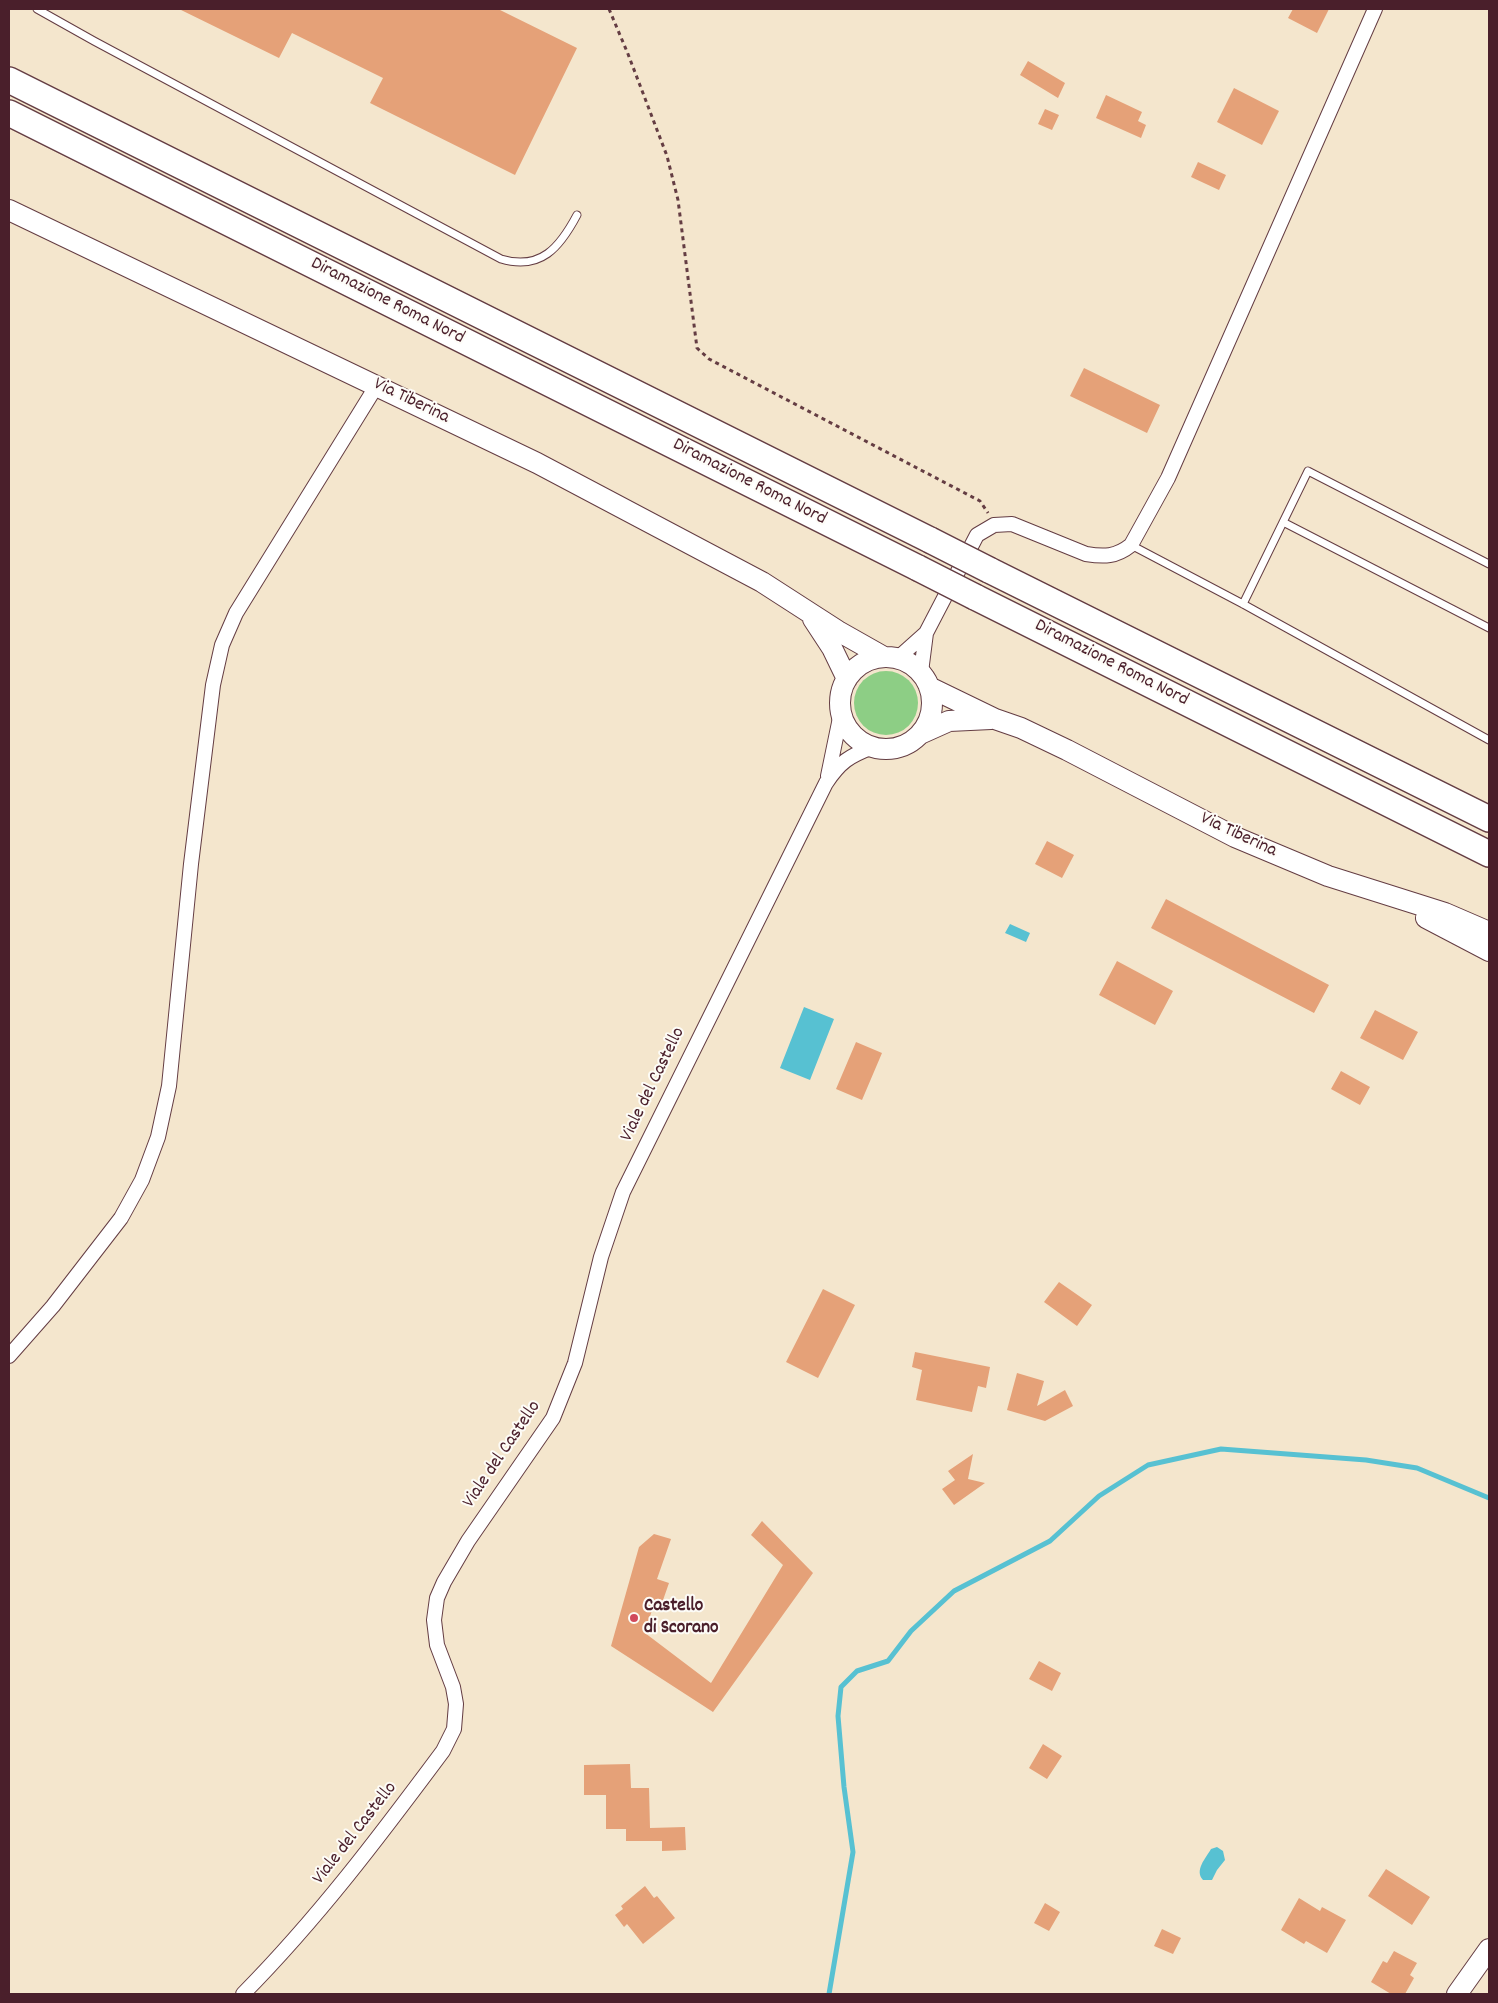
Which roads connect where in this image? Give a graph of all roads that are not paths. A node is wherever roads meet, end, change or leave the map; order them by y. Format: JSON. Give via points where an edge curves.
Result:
{"nodes":[{"id":1,"x":37,"y":9,"type":"edge"},
{"id":2,"x":1375,"y":9,"type":"edge"},
{"id":3,"x":9,"y":80,"type":"edge"},
{"id":4,"x":9,"y":113,"type":"edge"},
{"id":5,"x":9,"y":210,"type":"edge"},
{"id":6,"x":577,"y":215,"type":"dead end"},
{"id":7,"x":377,"y":385,"type":"junction"},
{"id":8,"x":1283,"y":522,"type":"junction"},
{"id":9,"x":1131,"y":545,"type":"junction"},
{"id":10,"x":1489,"y":564,"type":"edge"},
{"id":11,"x":1243,"y":604,"type":"junction"},
{"id":12,"x":806,"y":609,"type":"junction"},
{"id":13,"x":1489,"y":628,"type":"edge"},
{"id":14,"x":926,"y":633,"type":"junction"},
{"id":15,"x":891,"y":657,"type":"junction"},
{"id":16,"x":846,"y":679,"type":"junction"},
{"id":17,"x":925,"y":680,"type":"junction"},
{"id":18,"x":841,"y":713,"type":"junction"},
{"id":19,"x":995,"y":719,"type":"junction"},
{"id":20,"x":920,"y":734,"type":"junction"},
{"id":21,"x":1489,"y":740,"type":"edge"},
{"id":22,"x":873,"y":747,"type":"junction"},
{"id":23,"x":826,"y":784,"type":"junction"},
{"id":24,"x":1489,"y":819,"type":"edge"},
{"id":25,"x":1489,"y":854,"type":"edge"},
{"id":26,"x":1328,"y":876,"type":"junction"},
{"id":27,"x":1489,"y":932,"type":"edge"},
{"id":28,"x":1489,"y":951,"type":"edge"},
{"id":29,"x":9,"y":1356,"type":"edge"},
{"id":30,"x":1489,"y":1949,"type":"edge"},
{"id":31,"x":243,"y":1994,"type":"edge"},
{"id":32,"x":1457,"y":1994,"type":"edge"}],
"edges":[{"from":1,"to":6,"type":"lane","via":[[501,259],[523,263],[540,259],[560,244]]},
{"from":2,"to":9,"type":"street","via":[[1168,478]]},
{"from":3,"to":24,"type":"highway","name":"Diramazione Roma Nord","bridge":true},
{"from":4,"to":25,"type":"highway","name":"Diramazione Roma Nord","bridge":true},
{"from":5,"to":7,"type":"main road","name":"Via Tiberina"},
{"from":7,"to":12,"type":"main road","name":"Via Tiberina","via":[[545,467],[762,582]]},
{"from":7,"to":29,"type":"street","via":[[236,613],[222,645],[213,685],[169,1086],[158,1137],[142,1180],[121,1218],[53,1306]]},
{"from":8,"to":10,"type":"lane","via":[[1308,471]]},
{"from":8,"to":11,"type":"lane"},
{"from":8,"to":13,"type":"lane"},
{"from":9,"to":11,"type":"lane"},
{"from":9,"to":14,"type":"street","via":[[1117,554],[1099,556],[1086,554],[1012,524],[994,525],[977,535]]},
{"from":11,"to":21,"type":"lane"},
{"from":12,"to":15,"type":"main road","name":"Via Tiberina","via":[[838,631]]},
{"from":12,"to":16,"type":"main road","via":[[832,648]]},
{"from":14,"to":15,"type":"street"},
{"from":14,"to":17,"type":"street"},
{"from":15,"to":16,"type":"main road","via":[[869,660],[856,667]]},
{"from":15,"to":17,"type":"main road","via":[[910,664]]},
{"from":16,"to":18,"type":"main road","via":[[840,701]]},
{"from":17,"to":19,"type":"main road"},
{"from":17,"to":20,"type":"main road","via":[[932,699],[931,712]]},
{"from":18,"to":22,"type":"main road","via":[[852,734]]},
{"from":18,"to":23,"type":"street"},
{"from":19,"to":20,"type":"main road","via":[[956,719]]},
{"from":19,"to":26,"type":"main road","name":"Via Tiberina","via":[[1067,750],[1235,837]]},
{"from":20,"to":22,"type":"main road","via":[[899,748]]},
{"from":22,"to":23,"type":"street","via":[[843,761]]},
{"from":23,"to":31,"type":"street","name":"Viale del Castello","via":[[623,1192],[601,1258],[575,1363],[553,1418],[468,1541],[440,1590],[434,1620],[437,1645],[456,1704],[451,1738],[342,1884]]},
{"from":26,"to":27,"type":"main road","name":"Via Tiberina","via":[[1445,913]]},
{"from":26,"to":28,"type":"main road","via":[[1438,924]]},
{"from":30,"to":32,"type":"main road"}]}
